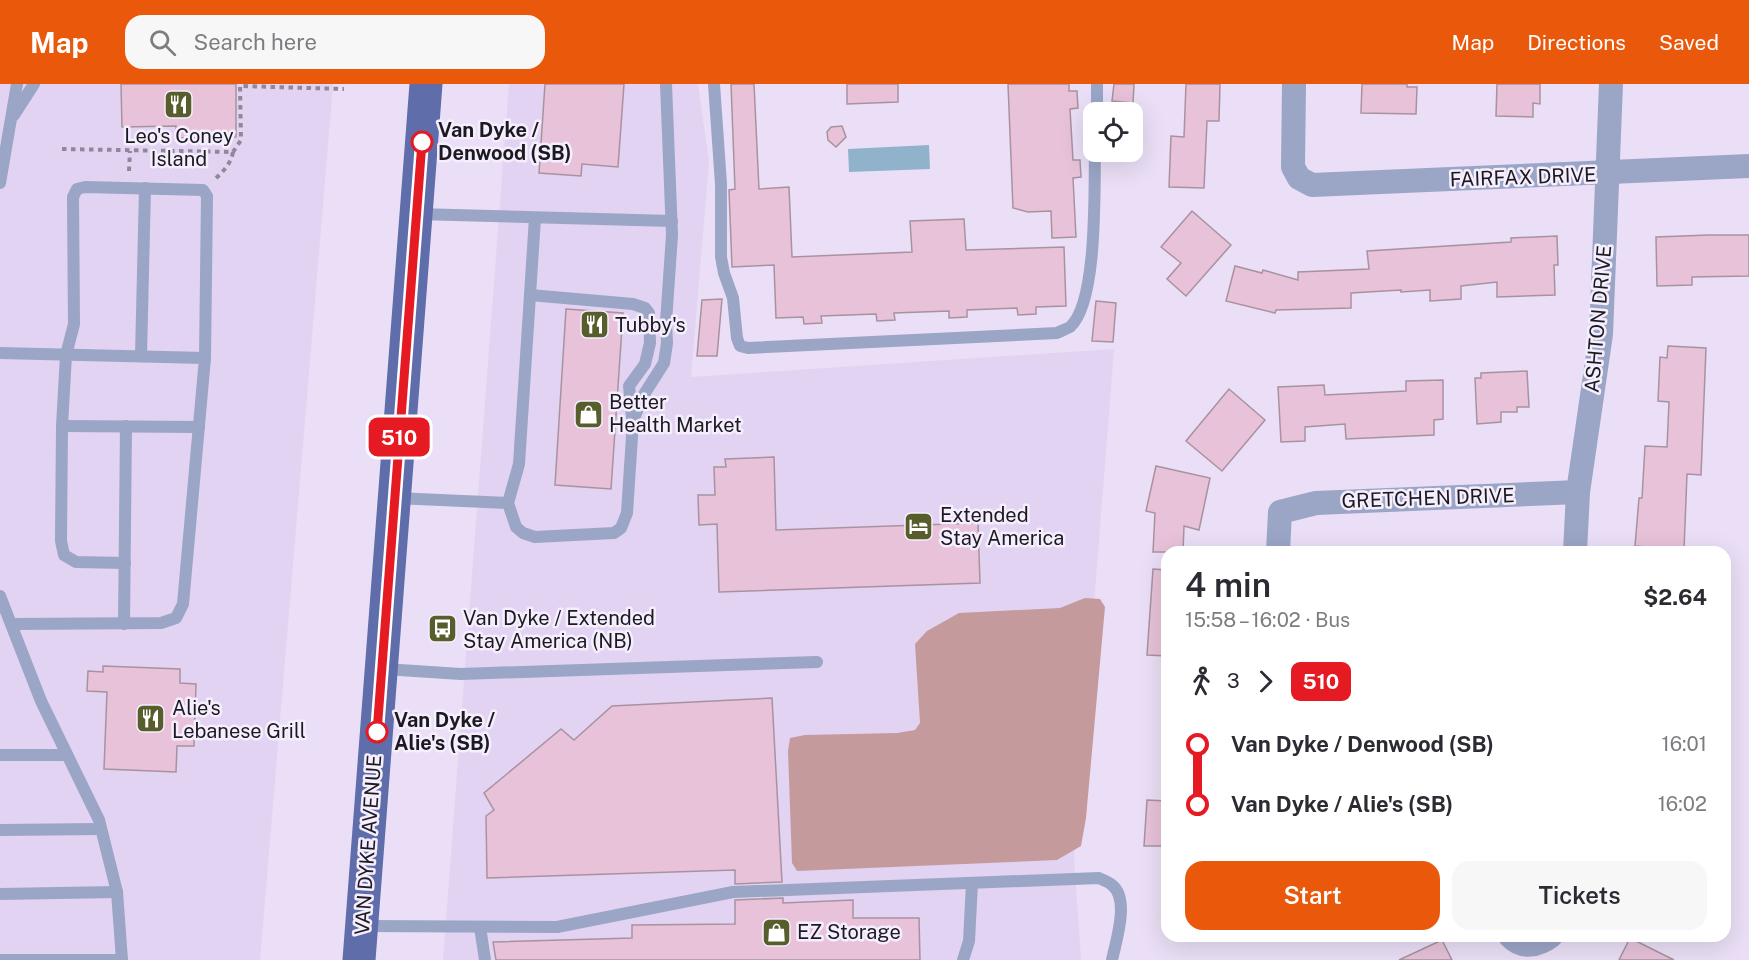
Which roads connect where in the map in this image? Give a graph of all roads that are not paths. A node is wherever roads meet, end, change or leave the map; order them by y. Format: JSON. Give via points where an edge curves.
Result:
{"nodes":[{"id":1,"x":17,"y":84,"type":"edge"},
{"id":2,"x":34,"y":84,"type":"edge"},
{"id":3,"x":426,"y":84,"type":"edge"},
{"id":4,"x":666,"y":84,"type":"edge"},
{"id":5,"x":714,"y":84,"type":"edge"},
{"id":6,"x":1097,"y":84,"type":"edge"},
{"id":7,"x":1294,"y":84,"type":"edge"},
{"id":8,"x":1611,"y":84,"type":"edge"},
{"id":9,"x":1096,"y":102,"type":"edge"},
{"id":10,"x":11,"y":118,"type":"junction"},
{"id":11,"x":1095,"y":162,"type":"edge"},
{"id":12,"x":1749,"y":166,"type":"edge"},
{"id":13,"x":1607,"y":174,"type":"junction"},
{"id":14,"x":0,"y":183,"type":"edge"},
{"id":15,"x":145,"y":188,"type":"junction"},
{"id":16,"x":416,"y":214,"type":"junction"},
{"id":17,"x":535,"y":218,"type":"junction"},
{"id":18,"x":672,"y":221,"type":"junction"},
{"id":19,"x":530,"y":295,"type":"junction"},
{"id":20,"x":0,"y":353,"type":"edge"},
{"id":21,"x":66,"y":355,"type":"junction"},
{"id":22,"x":141,"y":356,"type":"junction"},
{"id":23,"x":205,"y":358,"type":"junction"},
{"id":24,"x":633,"y":421,"type":"junction"},
{"id":25,"x":62,"y":426,"type":"junction"},
{"id":26,"x":126,"y":426,"type":"junction"},
{"id":27,"x":199,"y":427,"type":"junction"},
{"id":28,"x":1578,"y":492,"type":"junction"},
{"id":29,"x":394,"y":498,"type":"junction"},
{"id":30,"x":508,"y":503,"type":"junction"},
{"id":31,"x":1278,"y":546,"type":"edge"},
{"id":32,"x":1575,"y":546,"type":"edge"},
{"id":33,"x":125,"y":563,"type":"junction"},
{"id":34,"x":0,"y":596,"type":"edge"},
{"id":35,"x":11,"y":624,"type":"junction"},
{"id":36,"x":124,"y":624,"type":"junction"},
{"id":37,"x":817,"y":662,"type":"dead end"},
{"id":38,"x":382,"y":669,"type":"junction"},
{"id":39,"x":0,"y":755,"type":"edge"},
{"id":40,"x":67,"y":755,"type":"junction"},
{"id":41,"x":0,"y":830,"type":"edge"},
{"id":42,"x":101,"y":830,"type":"junction"},
{"id":43,"x":972,"y":883,"type":"junction"},
{"id":44,"x":117,"y":892,"type":"junction"},
{"id":45,"x":0,"y":894,"type":"edge"},
{"id":46,"x":362,"y":926,"type":"junction"},
{"id":47,"x":480,"y":927,"type":"junction"},
{"id":48,"x":1519,"y":942,"type":"edge"},
{"id":49,"x":1543,"y":942,"type":"edge"},
{"id":50,"x":0,"y":960,"type":"edge"},
{"id":51,"x":56,"y":960,"type":"edge"},
{"id":52,"x":122,"y":960,"type":"edge"},
{"id":53,"x":359,"y":960,"type":"edge"},
{"id":54,"x":372,"y":960,"type":"edge"},
{"id":55,"x":485,"y":960,"type":"edge"},
{"id":56,"x":963,"y":960,"type":"edge"},
{"id":57,"x":1112,"y":960,"type":"edge"}],
"edges":[{"from":1,"to":10,"type":"lane"},
{"from":2,"to":10,"type":"lane"},
{"from":3,"to":16,"type":"main road","name":"VAN DYKE AVENUE"},
{"from":4,"to":18,"type":"lane"},
{"from":5,"to":11,"type":"lane","via":[[721,257],[737,338],[740,346],[748,348],[1057,333],[1070,326],[1083,301],[1092,253]]},
{"from":6,"to":9,"type":"lane"},
{"from":7,"to":13,"type":"street","name":"FAIRFAX DRIVE","via":[[1293,167],[1299,178],[1312,186]]},
{"from":8,"to":13,"type":"street","name":"ASHTON DRIVE"},
{"from":10,"to":14,"type":"lane"},
{"from":12,"to":13,"type":"street","name":"FAIRFAX DRIVE"},
{"from":13,"to":28,"type":"street","name":"ASHTON DRIVE","via":[[1602,334]]},
{"from":15,"to":21,"type":"lane","via":[[85,187],[77,189],[73,197],[74,324]]},
{"from":15,"to":22,"type":"lane"},
{"from":15,"to":23,"type":"lane","via":[[203,190],[207,196]]},
{"from":16,"to":17,"type":"lane"},
{"from":16,"to":29,"type":"main road","name":"VAN DYKE AVENUE"},
{"from":17,"to":18,"type":"lane"},
{"from":17,"to":19,"type":"lane"},
{"from":18,"to":24,"type":"lane","via":[[664,363]]},
{"from":19,"to":24,"type":"lane","via":[[645,308],[649,313],[648,356],[629,386]]},
{"from":19,"to":30,"type":"lane","via":[[519,464]]},
{"from":20,"to":21,"type":"lane"},
{"from":21,"to":22,"type":"lane"},
{"from":21,"to":25,"type":"lane"},
{"from":22,"to":23,"type":"lane"},
{"from":23,"to":27,"type":"lane"},
{"from":24,"to":30,"type":"lane","via":[[627,513],[625,522],[614,533],[535,537],[516,527]]},
{"from":25,"to":26,"type":"lane"},
{"from":25,"to":33,"type":"lane","via":[[64,555],[76,562]]},
{"from":26,"to":27,"type":"lane"},
{"from":26,"to":33,"type":"lane"},
{"from":27,"to":36,"type":"lane","via":[[183,604],[176,618],[160,623]]},
{"from":28,"to":31,"type":"street","name":"GRETCHEN DRIVE","via":[[1316,503],[1280,512]]},
{"from":28,"to":32,"type":"street","name":"ASHTON DRIVE"},
{"from":29,"to":30,"type":"lane"},
{"from":29,"to":38,"type":"main road","name":"VAN DYKE AVENUE"},
{"from":33,"to":36,"type":"lane"},
{"from":34,"to":35,"type":"lane"},
{"from":35,"to":36,"type":"lane"},
{"from":35,"to":40,"type":"lane"},
{"from":37,"to":38,"type":"lane","via":[[461,674]]},
{"from":38,"to":46,"type":"main road","name":"VAN DYKE AVENUE"},
{"from":39,"to":40,"type":"lane"},
{"from":40,"to":42,"type":"lane"},
{"from":41,"to":42,"type":"lane"},
{"from":42,"to":44,"type":"lane"},
{"from":43,"to":47,"type":"lane","via":[[733,892],[557,927]]},
{"from":43,"to":56,"type":"lane","via":[[969,941]]},
{"from":43,"to":57,"type":"lane","via":[[1099,878],[1114,885],[1120,897],[1121,915]]},
{"from":44,"to":45,"type":"lane"},
{"from":44,"to":52,"type":"lane"},
{"from":46,"to":47,"type":"lane"},
{"from":46,"to":53,"type":"main road","name":"VAN DYKE AVENUE"},
{"from":46,"to":54,"type":"main road"},
{"from":47,"to":55,"type":"lane"},
{"from":48,"to":49,"type":"street"},
{"from":50,"to":51,"type":"lane"},
{"from":51,"to":52,"type":"lane"}]}
